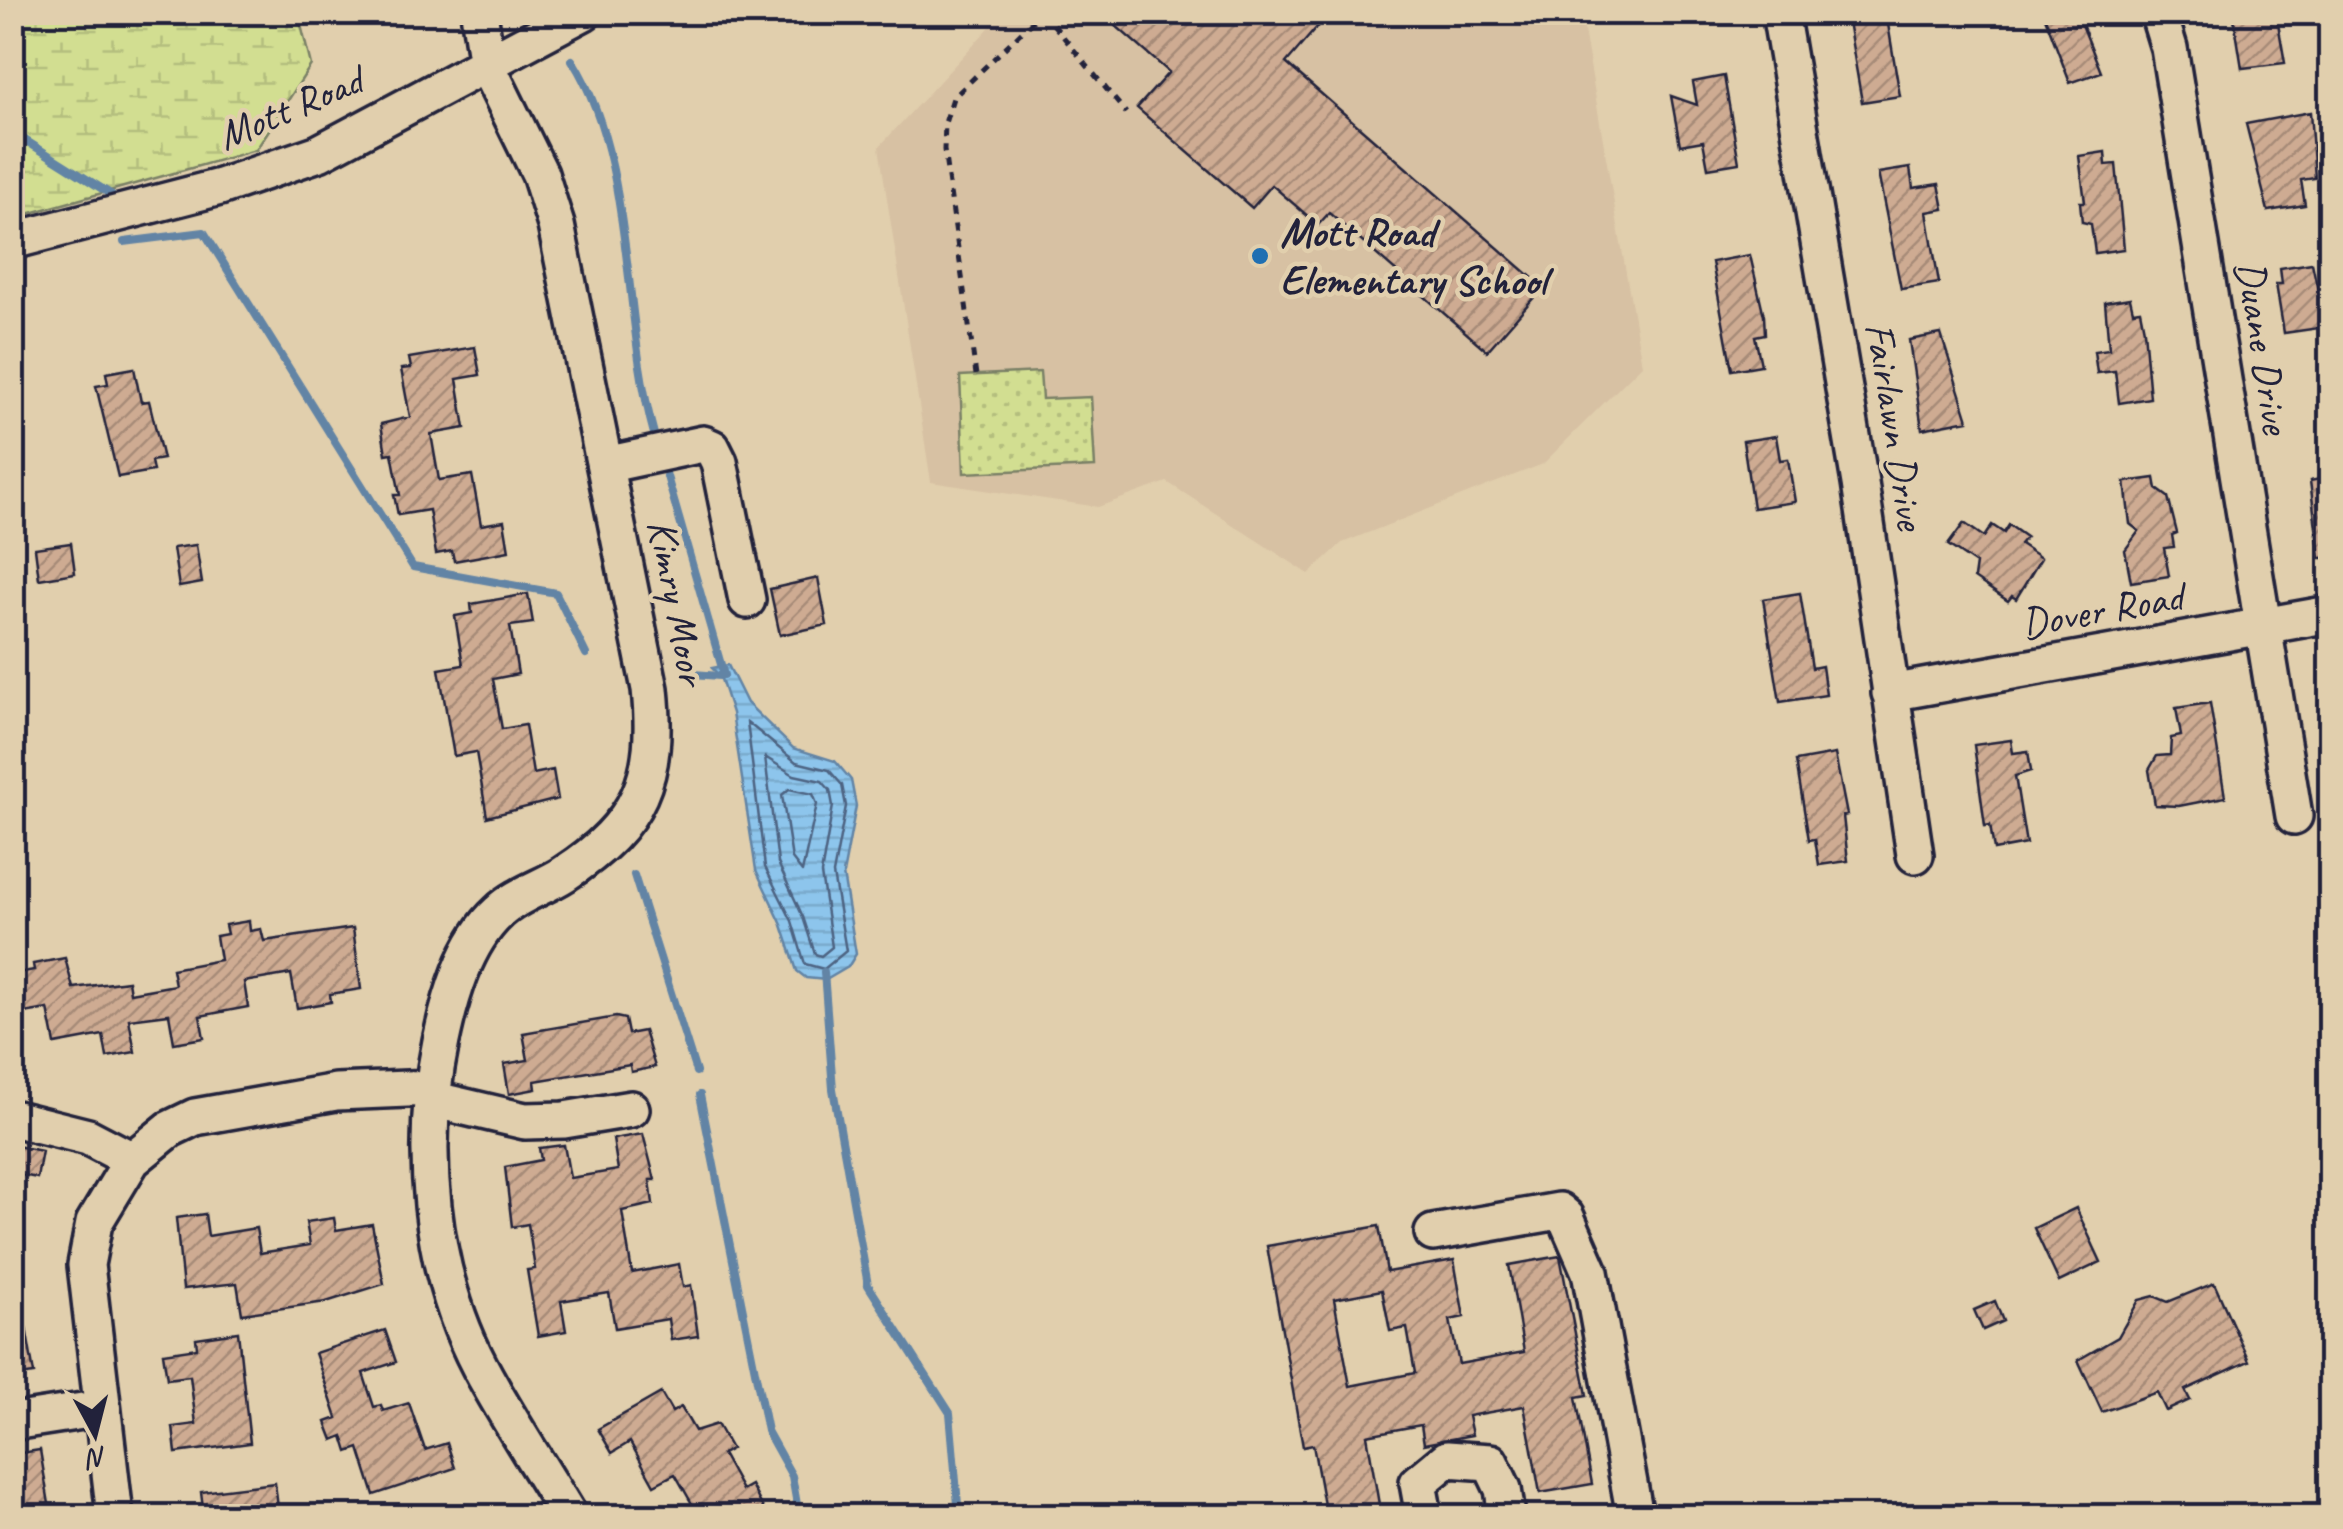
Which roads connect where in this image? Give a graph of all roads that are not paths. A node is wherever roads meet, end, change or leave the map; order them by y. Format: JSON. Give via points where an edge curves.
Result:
{"nodes":[{"id":1,"x":479,"y":12,"type":"edge"},
{"id":2,"x":584,"y":12,"type":"edge"},
{"id":3,"x":1780,"y":12,"type":"edge"},
{"id":4,"x":2158,"y":12,"type":"edge"},
{"id":5,"x":487,"y":66,"type":"junction"},
{"id":6,"x":12,"y":240,"type":"edge"},
{"id":7,"x":605,"y":465,"type":"junction"},
{"id":8,"x":747,"y":600,"type":"dead end"},
{"id":9,"x":2330,"y":614,"type":"edge"},
{"id":10,"x":2263,"y":627,"type":"junction"},
{"id":11,"x":1890,"y":693,"type":"junction"},
{"id":12,"x":2294,"y":816,"type":"dead end"},
{"id":13,"x":1916,"y":855,"type":"dead end"},
{"id":14,"x":431,"y":1093,"type":"junction"},
{"id":15,"x":631,"y":1109,"type":"dead end"},
{"id":16,"x":12,"y":1118,"type":"edge"},
{"id":17,"x":132,"y":1160,"type":"junction"},
{"id":18,"x":1433,"y":1233,"type":"dead end"},
{"id":19,"x":102,"y":1408,"type":"junction"},
{"id":20,"x":12,"y":1422,"type":"edge"},
{"id":21,"x":115,"y":1516,"type":"edge"},
{"id":22,"x":569,"y":1516,"type":"edge"},
{"id":23,"x":1424,"y":1516,"type":"edge"},
{"id":24,"x":1507,"y":1516,"type":"edge"},
{"id":25,"x":1635,"y":1516,"type":"edge"}],
"edges":[{"from":1,"to":5,"type":"street","name":"Kimry Moor"},
{"from":2,"to":5,"type":"street","name":"Mott Road"},
{"from":3,"to":11,"type":"street","name":"Fairlawn Drive"},
{"from":4,"to":10,"type":"street","name":"Duane Drive"},
{"from":5,"to":6,"type":"street","name":"Mott Road","via":[[319,153],[220,187]]},
{"from":5,"to":7,"type":"street","name":"Kimry Moor","via":[[540,174],[556,225]]},
{"from":7,"to":8,"type":"street","via":[[703,444],[712,448]]},
{"from":7,"to":14,"type":"street","name":"Kimry Moor","via":[[650,688],[655,739],[648,774],[610,840],[499,911],[471,948],[446,1013]]},
{"from":9,"to":10,"type":"street","name":"Dover Road"},
{"from":10,"to":11,"type":"street","name":"Dover Road"},
{"from":10,"to":12,"type":"street","name":"Duane Drive"},
{"from":11,"to":13,"type":"street","name":"Fairlawn Drive"},
{"from":14,"to":15,"type":"street","via":[[524,1121]]},
{"from":14,"to":17,"type":"street","via":[[336,1092],[196,1117]]},
{"from":14,"to":22,"type":"street","name":"Kimry Moor","via":[[431,1196],[444,1266],[478,1364]]},
{"from":16,"to":17,"type":"street","via":[[88,1138]]},
{"from":17,"to":19,"type":"street","via":[[94,1223],[86,1265]]},
{"from":18,"to":25,"type":"street","via":[[1559,1211],[1566,1217],[1590,1272]]},
{"from":19,"to":20,"type":"street"},
{"from":19,"to":21,"type":"street"},
{"from":23,"to":24,"type":"street","via":[[1418,1482],[1448,1458],[1490,1462]]}]}
